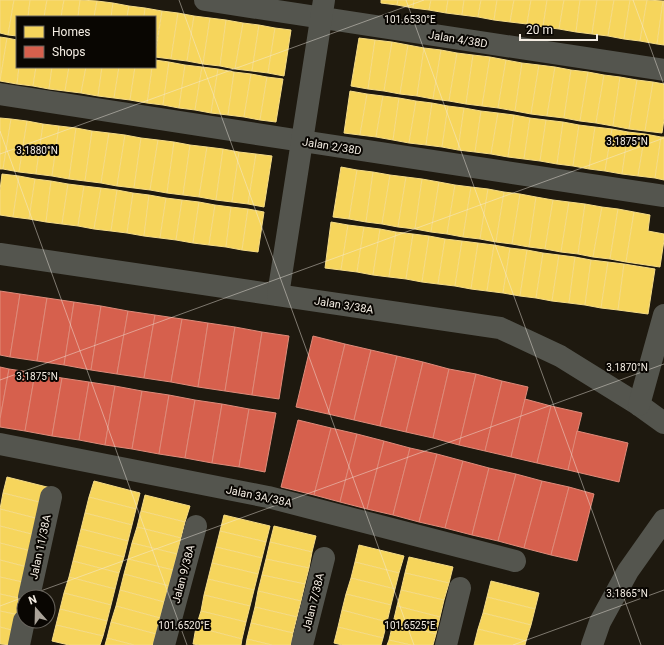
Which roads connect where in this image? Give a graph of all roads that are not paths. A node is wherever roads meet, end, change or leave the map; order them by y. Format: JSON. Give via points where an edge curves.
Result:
{"nodes":[{"id":1,"x":205,"y":0,"type":"edge"},
{"id":2,"x":322,"y":9,"type":"edge"},
{"id":3,"x":664,"y":70,"type":"edge"},
{"id":4,"x":0,"y":94,"type":"edge"},
{"id":5,"x":302,"y":142,"type":"junction"},
{"id":6,"x":664,"y":196,"type":"edge"},
{"id":7,"x":0,"y":254,"type":"edge"},
{"id":8,"x":278,"y":295,"type":"junction"},
{"id":9,"x":664,"y":315,"type":"edge"},
{"id":10,"x":639,"y":405,"type":"junction"},
{"id":11,"x":664,"y":423,"type":"edge"},
{"id":12,"x":0,"y":444,"type":"edge"},
{"id":13,"x":51,"y":497,"type":"dead end"},
{"id":14,"x":664,"y":520,"type":"edge"},
{"id":15,"x":196,"y":526,"type":"dead end"},
{"id":16,"x":324,"y":558,"type":"dead end"},
{"id":17,"x":515,"y":561,"type":"dead end"},
{"id":18,"x":460,"y":588,"type":"dead end"},
{"id":19,"x":31,"y":589,"type":"edge"},
{"id":20,"x":22,"y":629,"type":"edge"},
{"id":21,"x":19,"y":645,"type":"edge"},
{"id":22,"x":164,"y":645,"type":"edge"},
{"id":23,"x":302,"y":645,"type":"edge"},
{"id":24,"x":446,"y":645,"type":"edge"},
{"id":25,"x":592,"y":645,"type":"edge"}],
"edges":[{"from":1,"to":2,"type":"street","name":"Jalan 4/38D"},
{"from":2,"to":3,"type":"street","name":"Jalan 4/38D"},
{"from":2,"to":5,"type":"street"},
{"from":4,"to":5,"type":"street","name":"Jalan 2/38D"},
{"from":5,"to":6,"type":"street","name":"Jalan 2/38D"},
{"from":5,"to":8,"type":"street"},
{"from":7,"to":8,"type":"street","name":"Jalan 3/38A"},
{"from":8,"to":10,"type":"street","name":"Jalan 3/38A","via":[[500,328],[560,356]]},
{"from":9,"to":10,"type":"street"},
{"from":10,"to":11,"type":"street","name":"Jalan 3/38A"},
{"from":12,"to":17,"type":"street","name":"Jalan 3A/38A","via":[[268,497]]},
{"from":13,"to":19,"type":"street","name":"Jalan 11/38A"},
{"from":14,"to":25,"type":"street","via":[[628,571],[600,622]]},
{"from":15,"to":22,"type":"street","name":"Jalan 9/38A"},
{"from":16,"to":23,"type":"street","name":"Jalan 7/38A"},
{"from":18,"to":24,"type":"street"},
{"from":20,"to":21,"type":"street"}]}
